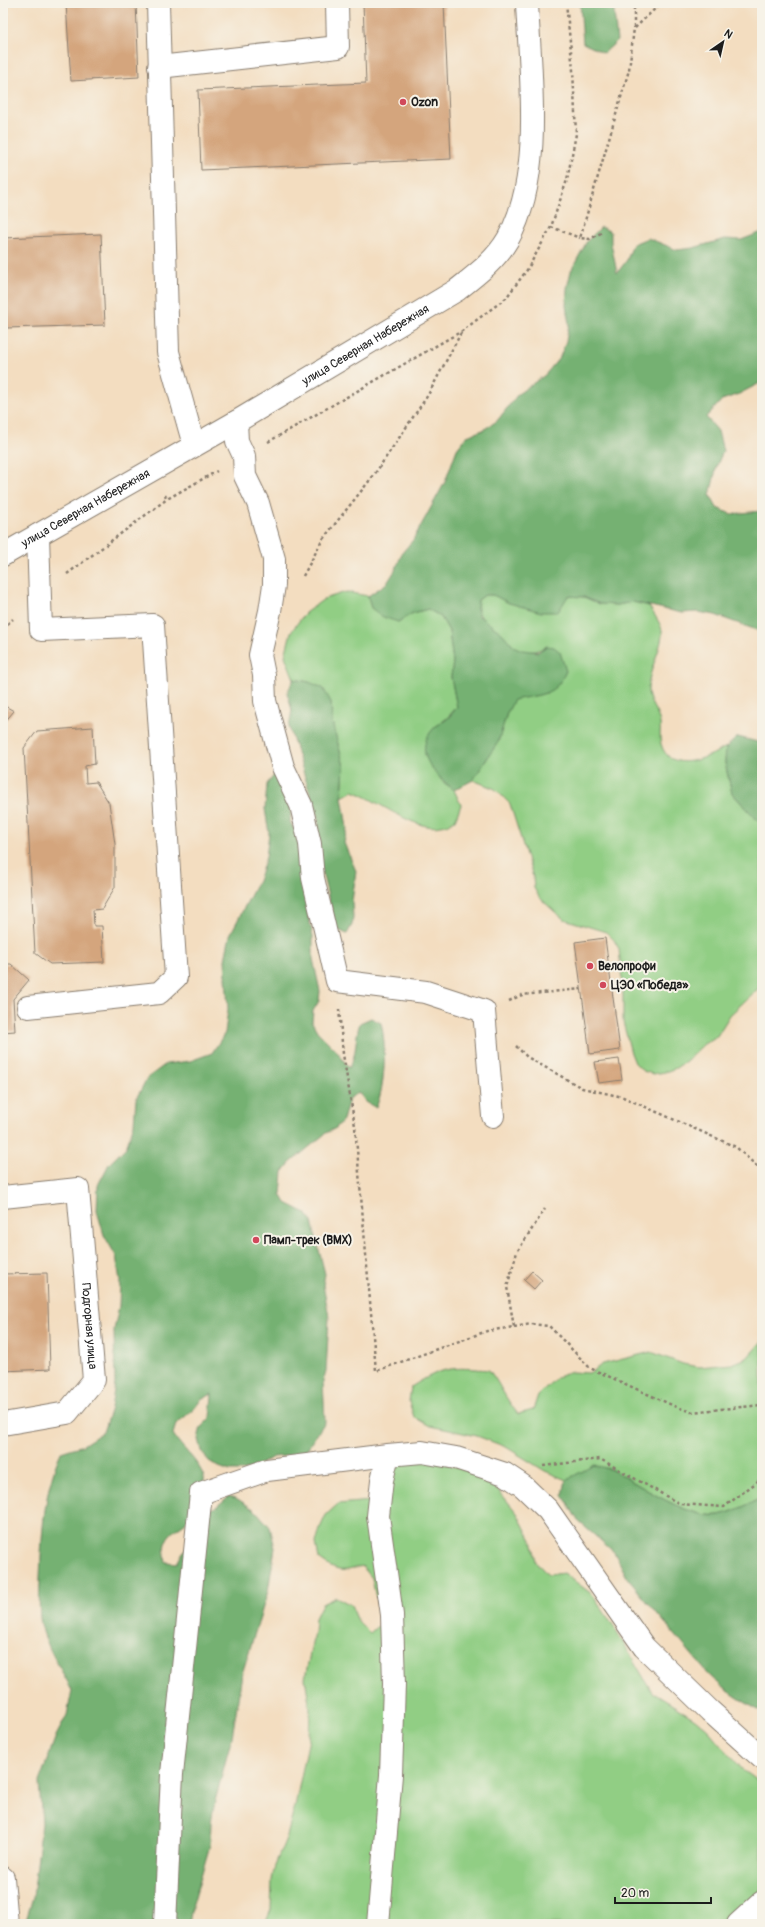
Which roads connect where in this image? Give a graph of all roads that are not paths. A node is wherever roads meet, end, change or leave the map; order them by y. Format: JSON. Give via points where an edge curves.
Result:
{"nodes":[{"id":1,"x":158,"y":3,"type":"edge"},
{"id":2,"x":337,"y":3,"type":"edge"},
{"id":3,"x":527,"y":3,"type":"edge"},
{"id":4,"x":159,"y":67,"type":"junction"},
{"id":5,"x":236,"y":422,"type":"junction"},
{"id":6,"x":194,"y":445,"type":"junction"},
{"id":7,"x":38,"y":535,"type":"junction"},
{"id":8,"x":3,"y":555,"type":"edge"},
{"id":9,"x":28,"y":1006,"type":"dead end"},
{"id":10,"x":493,"y":1116,"type":"dead end"},
{"id":11,"x":3,"y":1197,"type":"edge"},
{"id":12,"x":3,"y":1424,"type":"edge"},
{"id":13,"x":388,"y":1455,"type":"junction"},
{"id":14,"x":762,"y":1758,"type":"edge"},
{"id":15,"x":3,"y":1878,"type":"edge"},
{"id":16,"x":762,"y":1902,"type":"edge"},
{"id":17,"x":7,"y":1924,"type":"edge"},
{"id":18,"x":164,"y":1924,"type":"edge"},
{"id":19,"x":378,"y":1924,"type":"edge"},
{"id":20,"x":738,"y":1924,"type":"edge"}],
"edges":[{"from":1,"to":4,"type":"street"},
{"from":2,"to":4,"type":"street","via":[[338,47]]},
{"from":3,"to":5,"type":"street","name":"улица Северная Набережная","via":[[532,150],[523,199],[508,239],[479,273],[457,290]]},
{"from":4,"to":6,"type":"street","via":[[168,352]]},
{"from":5,"to":6,"type":"street","name":"улица Северная Набережная"},
{"from":5,"to":10,"type":"street","via":[[237,441],[244,456],[246,476],[258,503],[274,559],[274,585],[260,655],[265,700],[283,767],[301,805],[310,844],[313,878],[337,981],[426,992],[484,1011]]},
{"from":6,"to":7,"type":"street","name":"улица Северная Набережная"},
{"from":7,"to":8,"type":"street","name":"улица Северная Набережная"},
{"from":7,"to":9,"type":"street","via":[[41,630],[153,625],[176,977],[159,993]]},
{"from":11,"to":12,"type":"street","name":"Подгорная улица","via":[[78,1189],[94,1380],[67,1413]]},
{"from":13,"to":14,"type":"street","via":[[422,1452],[456,1458],[505,1474],[523,1486],[548,1510],[644,1647]]},
{"from":13,"to":18,"type":"street","via":[[268,1470],[202,1493],[172,1774]]},
{"from":13,"to":19,"type":"street","via":[[378,1516],[392,1615],[394,1684],[391,1775]]},
{"from":15,"to":17,"type":"street"},
{"from":16,"to":20,"type":"street"}]}
